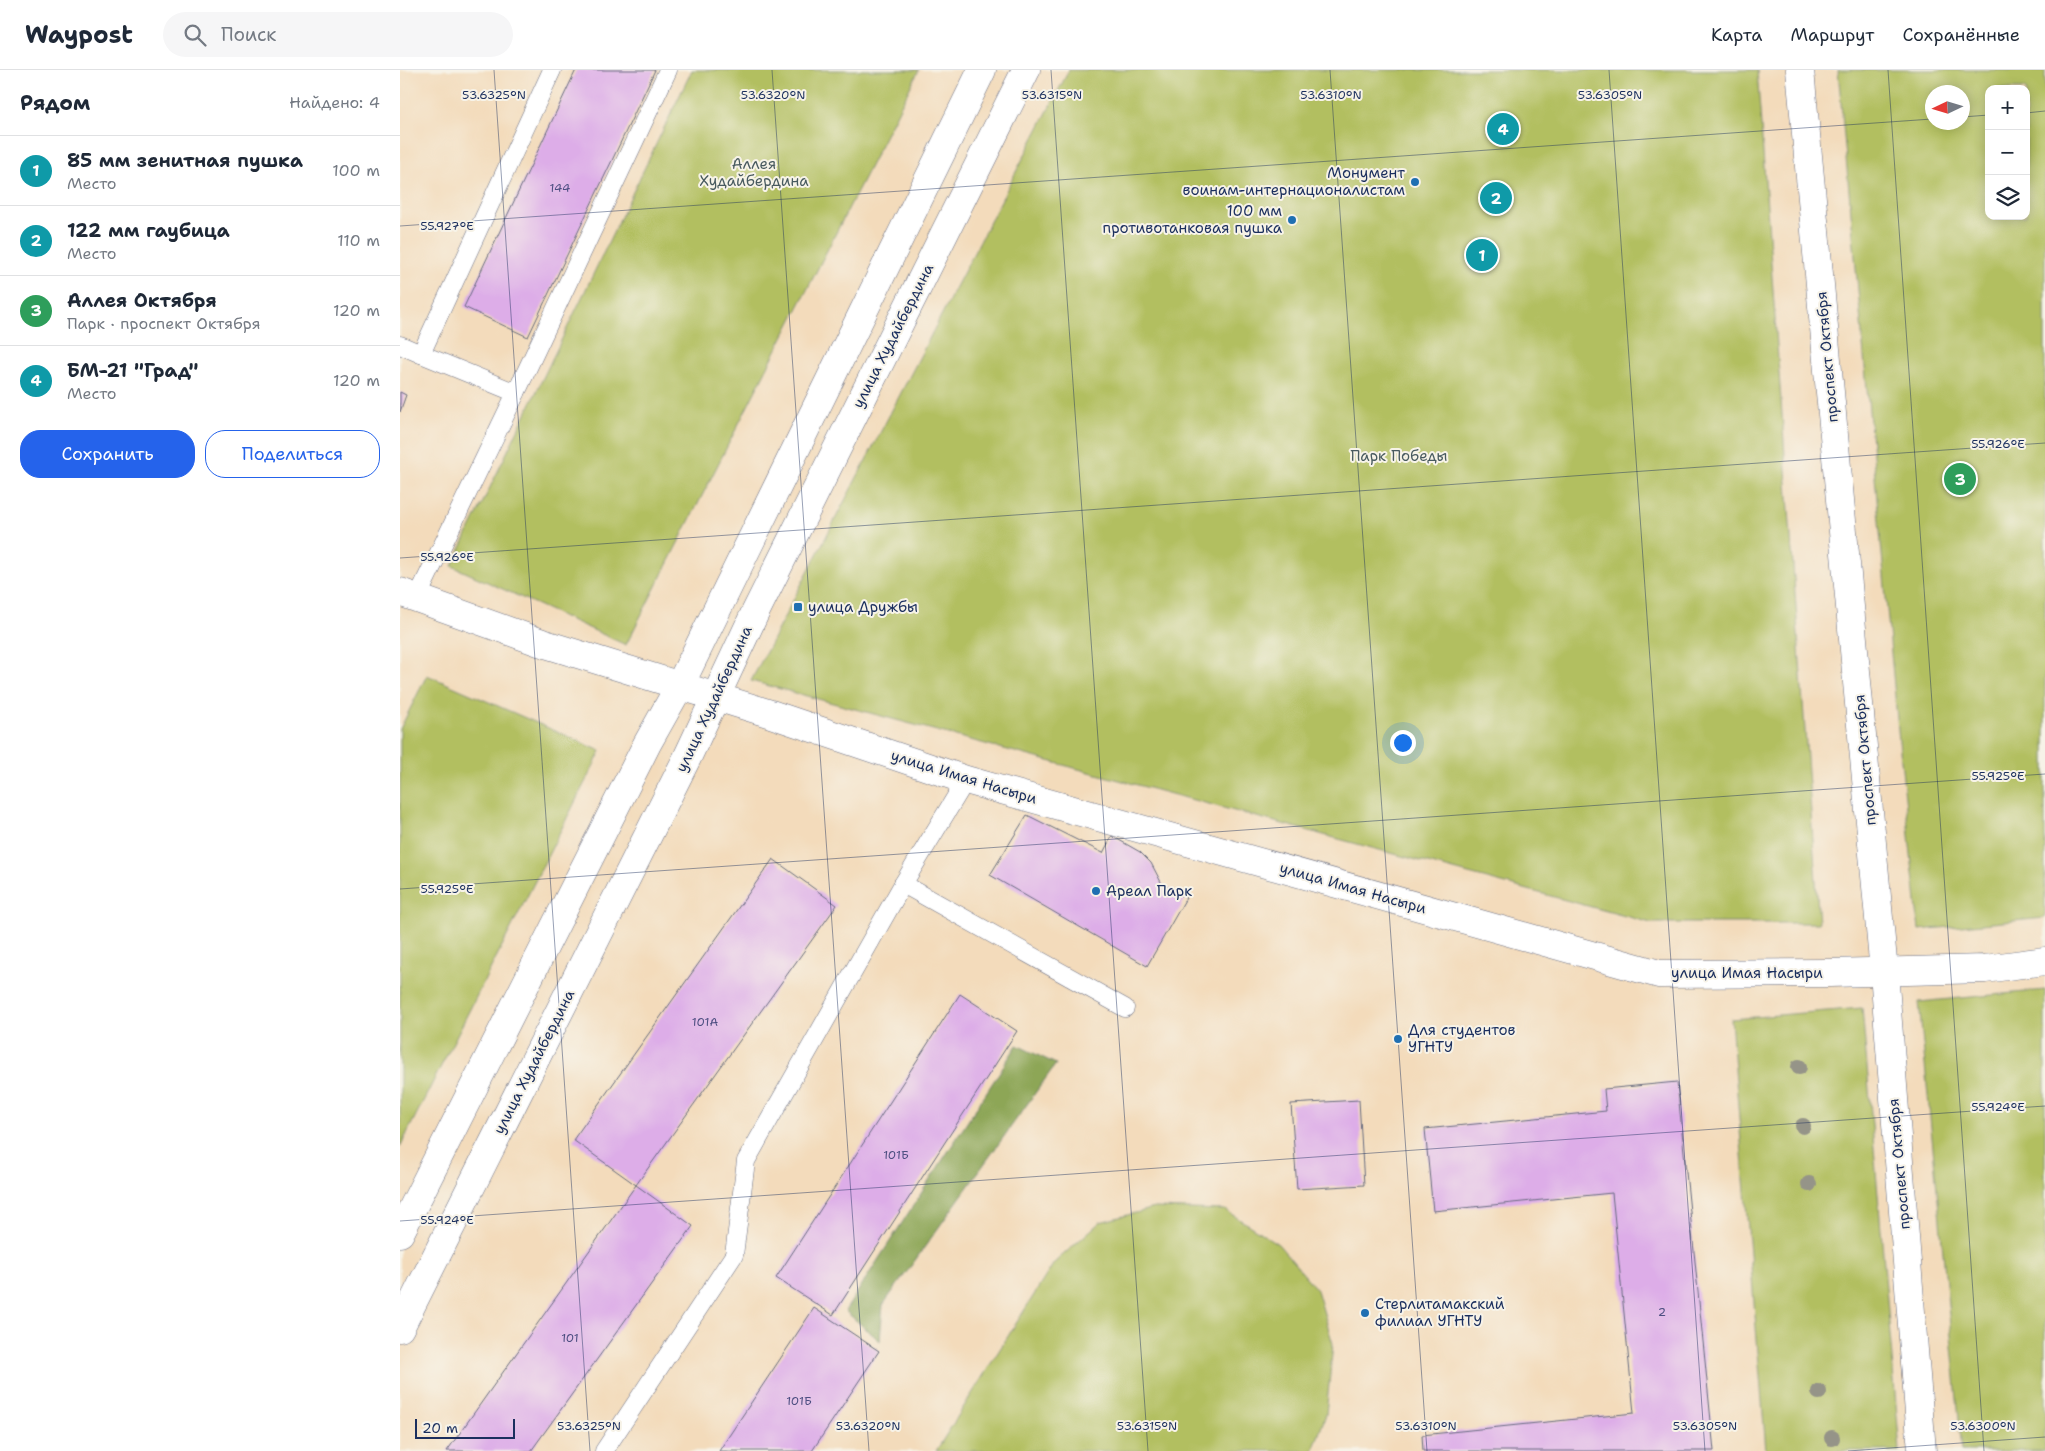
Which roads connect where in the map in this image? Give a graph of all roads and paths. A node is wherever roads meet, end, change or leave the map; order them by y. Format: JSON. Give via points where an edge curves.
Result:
{"nodes":[{"id":1,"x":552,"y":70,"type":"edge"},
{"id":2,"x":668,"y":70,"type":"edge"},
{"id":3,"x":982,"y":70,"type":"edge"},
{"id":4,"x":1026,"y":70,"type":"edge"},
{"id":5,"x":1800,"y":70,"type":"edge"},
{"id":6,"x":400,"y":345,"type":"edge"},
{"id":7,"x":422,"y":354,"type":"junction"},
{"id":8,"x":516,"y":393,"type":"junction"},
{"id":9,"x":409,"y":595,"type":"edge"},
{"id":10,"x":679,"y":687,"type":"junction"},
{"id":11,"x":715,"y":698,"type":"junction"},
{"id":12,"x":966,"y":780,"type":"junction"},
{"id":13,"x":903,"y":884,"type":"junction"},
{"id":14,"x":2045,"y":960,"type":"edge"},
{"id":15,"x":1884,"y":972,"type":"junction"},
{"id":16,"x":1125,"y":1008,"type":"dead end"},
{"id":17,"x":400,"y":1234,"type":"edge"},
{"id":18,"x":401,"y":1324,"type":"edge"},
{"id":19,"x":604,"y":1451,"type":"edge"},
{"id":20,"x":1922,"y":1451,"type":"edge"}],
"edges":[{"from":1,"to":7,"type":"lane"},
{"from":2,"to":8,"type":"lane"},
{"from":3,"to":10,"type":"main road"},
{"from":4,"to":11,"type":"main road","name":"улица Худайбердина"},
{"from":5,"to":15,"type":"main road","name":"проспект Октября"},
{"from":6,"to":7,"type":"lane"},
{"from":7,"to":8,"type":"lane"},
{"from":8,"to":9,"type":"lane"},
{"from":9,"to":10,"type":"main road","via":[[542,644]]},
{"from":10,"to":11,"type":"main road","name":"улица Имая Насыри"},
{"from":10,"to":17,"type":"main road","via":[[647,744]]},
{"from":11,"to":12,"type":"main road","name":"улица Имая Насыри"},
{"from":11,"to":18,"type":"main road","name":"улица Худайбердина"},
{"from":12,"to":13,"type":"lane"},
{"from":12,"to":15,"type":"main road","name":"улица Имая Насыри","via":[[1659,974]]},
{"from":13,"to":16,"type":"lane"},
{"from":13,"to":19,"type":"lane","via":[[746,1160],[734,1256]]},
{"from":14,"to":15,"type":"main road","name":"улица Имая Насыри","via":[[1985,969]]},
{"from":15,"to":20,"type":"main road","name":"проспект Октября"}]}
